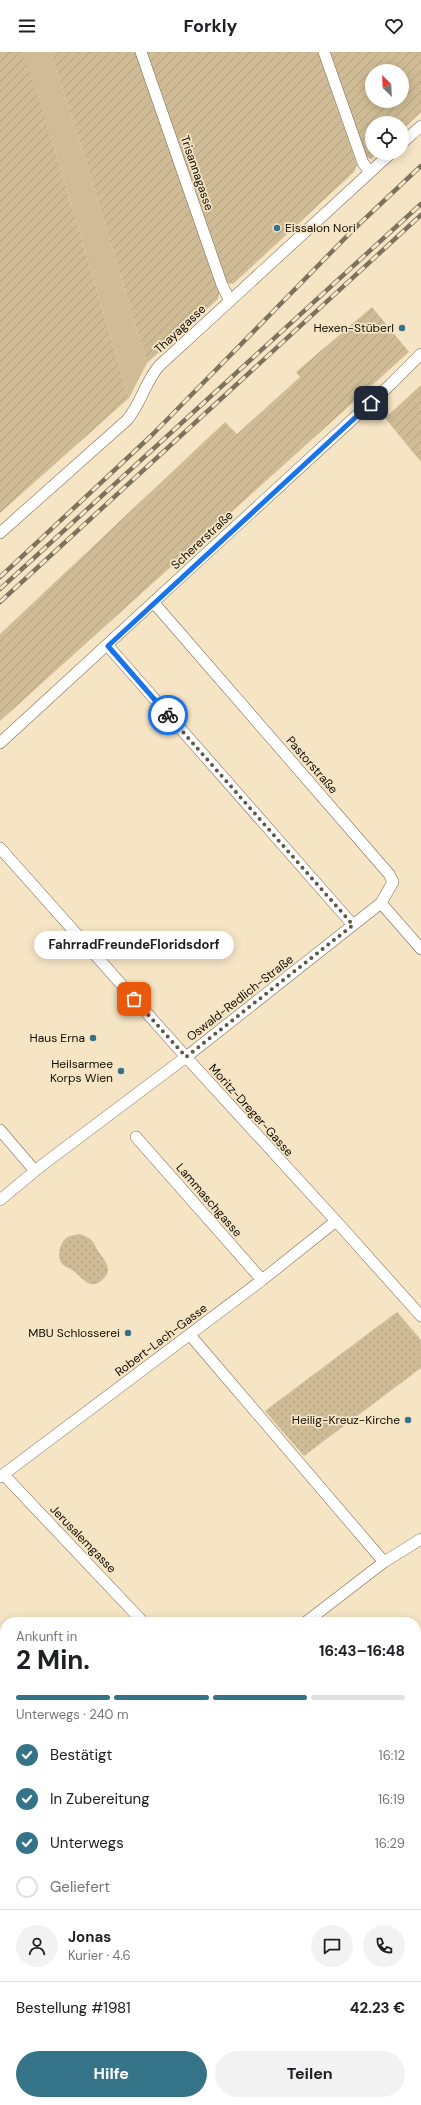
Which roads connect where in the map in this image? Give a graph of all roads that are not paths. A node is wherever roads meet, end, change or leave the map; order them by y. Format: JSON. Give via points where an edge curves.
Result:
{"nodes":[{"id":1,"x":141,"y":52,"type":"edge"},
{"id":2,"x":324,"y":52,"type":"edge"},
{"id":3,"x":421,"y":126,"type":"edge"},
{"id":4,"x":409,"y":137,"type":"edge"},
{"id":5,"x":383,"y":160,"type":"edge"},
{"id":6,"x":370,"y":172,"type":"junction"},
{"id":7,"x":230,"y":301,"type":"junction"},
{"id":8,"x":421,"y":354,"type":"edge"},
{"id":9,"x":0,"y":534,"type":"edge"},
{"id":10,"x":154,"y":603,"type":"junction"},
{"id":11,"x":108,"y":646,"type":"junction"},
{"id":12,"x":0,"y":743,"type":"edge"},
{"id":13,"x":0,"y":848,"type":"edge"},
{"id":14,"x":381,"y":903,"type":"junction"},
{"id":15,"x":353,"y":925,"type":"junction"},
{"id":16,"x":421,"y":949,"type":"edge"},
{"id":17,"x":186,"y":1057,"type":"junction"},
{"id":18,"x":0,"y":1130,"type":"edge"},
{"id":19,"x":136,"y":1137,"type":"dead end"},
{"id":20,"x":35,"y":1171,"type":"junction"},
{"id":21,"x":0,"y":1200,"type":"edge"},
{"id":22,"x":336,"y":1221,"type":"junction"},
{"id":23,"x":262,"y":1280,"type":"junction"},
{"id":24,"x":421,"y":1316,"type":"edge"},
{"id":25,"x":190,"y":1335,"type":"junction"},
{"id":26,"x":2,"y":1476,"type":"edge"},
{"id":27,"x":421,"y":1539,"type":"edge"},
{"id":28,"x":384,"y":1562,"type":"junction"},
{"id":29,"x":139,"y":1617,"type":"edge"},
{"id":30,"x":312,"y":1617,"type":"edge"}],
"edges":[{"from":1,"to":7,"type":"street","name":"Trisannagasse","via":[[222,285]]},
{"from":2,"to":6,"type":"street","via":[[363,163]]},
{"from":3,"to":4,"type":"street"},
{"from":5,"to":6,"type":"street","name":"Thayagasse"},
{"from":6,"to":7,"type":"street","name":"Thayagasse"},
{"from":7,"to":9,"type":"street","name":"Thayagasse","via":[[154,372],[138,405],[127,420]]},
{"from":8,"to":10,"type":"street","name":"Schererstraße"},
{"from":10,"to":11,"type":"street","name":"Schererstraße"},
{"from":10,"to":14,"type":"street","name":"Pastorstraße","via":[[389,874],[393,882]]},
{"from":11,"to":12,"type":"street","name":"Schererstraße"},
{"from":11,"to":15,"type":"street"},
{"from":13,"to":17,"type":"street","name":"Moritz-Dreger-Gasse"},
{"from":14,"to":15,"type":"street","name":"Oswald-Redlich-Straße"},
{"from":14,"to":16,"type":"street"},
{"from":15,"to":17,"type":"street","name":"Oswald-Redlich-Straße"},
{"from":17,"to":20,"type":"street","name":"Oswald-Redlich-Straße"},
{"from":17,"to":22,"type":"street","name":"Moritz-Dreger-Gasse"},
{"from":18,"to":20,"type":"street"},
{"from":19,"to":23,"type":"street","name":"Lammaschgasse"},
{"from":20,"to":21,"type":"street","name":"Oswald-Redlich-Straße"},
{"from":22,"to":23,"type":"street","name":"Robert-Lach-Gasse"},
{"from":22,"to":24,"type":"street","name":"Moritz-Dreger-Gasse"},
{"from":23,"to":25,"type":"street","name":"Robert-Lach-Gasse"},
{"from":25,"to":26,"type":"street","name":"Robert-Lach-Gasse"},
{"from":25,"to":28,"type":"street"},
{"from":26,"to":29,"type":"street","name":"Jerusalemgasse"},
{"from":27,"to":28,"type":"street"},
{"from":28,"to":30,"type":"street"}]}
